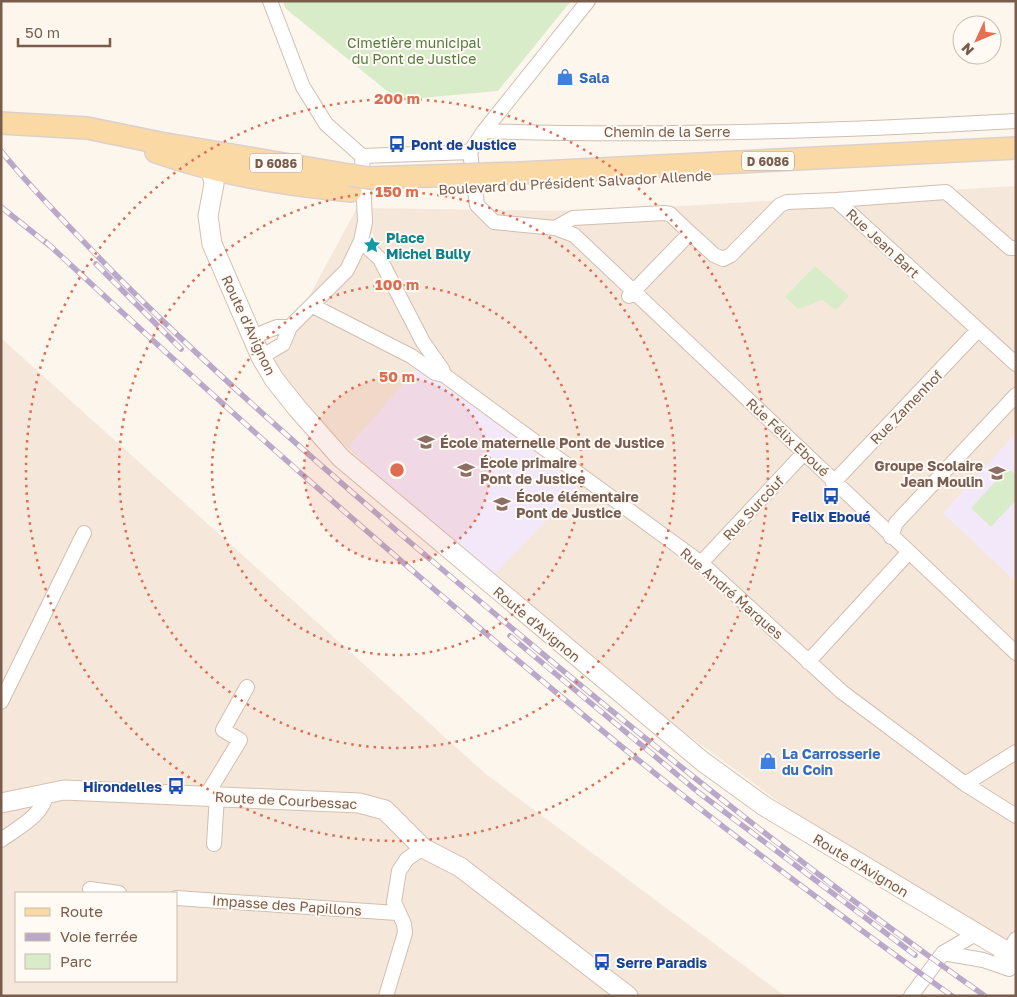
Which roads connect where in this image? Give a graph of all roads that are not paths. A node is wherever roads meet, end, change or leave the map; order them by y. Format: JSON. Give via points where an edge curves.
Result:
{"nodes":[{"id":1,"x":270,"y":1,"type":"edge"},
{"id":2,"x":588,"y":1,"type":"edge"},
{"id":3,"x":1016,"y":121,"type":"edge"},
{"id":4,"x":1,"y":123,"type":"edge"},
{"id":5,"x":87,"y":128,"type":"junction"},
{"id":6,"x":484,"y":131,"type":"junction"},
{"id":7,"x":1016,"y":148,"type":"edge"},
{"id":8,"x":203,"y":150,"type":"junction"},
{"id":9,"x":470,"y":152,"type":"junction"},
{"id":10,"x":362,"y":156,"type":"junction"},
{"id":11,"x":1016,"y":162,"type":"edge"},
{"id":12,"x":211,"y":169,"type":"junction"},
{"id":13,"x":521,"y":179,"type":"junction"},
{"id":14,"x":350,"y":183,"type":"junction"},
{"id":15,"x":836,"y":200,"type":"junction"},
{"id":16,"x":555,"y":228,"type":"junction"},
{"id":17,"x":690,"y":233,"type":"junction"},
{"id":18,"x":361,"y":241,"type":"junction"},
{"id":19,"x":1016,"y":248,"type":"edge"},
{"id":20,"x":631,"y":294,"type":"junction"},
{"id":21,"x":313,"y":306,"type":"junction"},
{"id":22,"x":290,"y":327,"type":"junction"},
{"id":23,"x":978,"y":330,"type":"junction"},
{"id":24,"x":252,"y":338,"type":"junction"},
{"id":25,"x":423,"y":342,"type":"junction"},
{"id":26,"x":411,"y":356,"type":"junction"},
{"id":27,"x":261,"y":357,"type":"junction"},
{"id":28,"x":1016,"y":364,"type":"edge"},
{"id":29,"x":444,"y":375,"type":"junction"},
{"id":30,"x":1016,"y":395,"type":"edge"},
{"id":31,"x":804,"y":453,"type":"junction"},
{"id":32,"x":834,"y":482,"type":"junction"},
{"id":33,"x":84,"y":532,"type":"dead end"},
{"id":34,"x":891,"y":537,"type":"junction"},
{"id":35,"x":908,"y":553,"type":"junction"},
{"id":36,"x":701,"y":563,"type":"junction"},
{"id":37,"x":1016,"y":653,"type":"edge"},
{"id":38,"x":808,"y":662,"type":"junction"},
{"id":39,"x":247,"y":687,"type":"dead end"},
{"id":40,"x":1,"y":702,"type":"edge"},
{"id":41,"x":1016,"y":752,"type":"edge"},
{"id":42,"x":965,"y":784,"type":"junction"},
{"id":43,"x":47,"y":792,"type":"junction"},
{"id":44,"x":212,"y":796,"type":"junction"},
{"id":45,"x":1,"y":803,"type":"edge"},
{"id":46,"x":1016,"y":816,"type":"edge"},
{"id":47,"x":1,"y":840,"type":"edge"},
{"id":48,"x":214,"y":844,"type":"dead end"},
{"id":49,"x":423,"y":848,"type":"junction"},
{"id":50,"x":90,"y":889,"type":"dead end"},
{"id":51,"x":112,"y":892,"type":"edge"},
{"id":52,"x":178,"y":898,"type":"edge"},
{"id":53,"x":397,"y":913,"type":"junction"},
{"id":54,"x":977,"y":934,"type":"junction"},
{"id":55,"x":943,"y":953,"type":"junction"},
{"id":56,"x":1014,"y":954,"type":"edge"},
{"id":57,"x":386,"y":996,"type":"edge"},
{"id":58,"x":628,"y":996,"type":"edge"},
{"id":59,"x":911,"y":996,"type":"edge"}],
"edges":[{"from":1,"to":10,"type":"street","via":[[303,87],[326,124]]},
{"from":2,"to":6,"type":"street"},
{"from":3,"to":6,"type":"street","name":"Chemin de la Serre","via":[[904,128]]},
{"from":4,"to":5,"type":"main road","number":"D 6086"},
{"from":5,"to":8,"type":"main road","name":"Boulevard du Président Salvador Allende","number":"D 6086"},
{"from":5,"to":12,"type":"main road","name":"Boulevard du Président Salvador Allende","number":"D 6086"},
{"from":6,"to":9,"type":"street"},
{"from":7,"to":13,"type":"main road","name":"Boulevard du Président Salvador Allende","number":"D 6086"},
{"from":8,"to":12,"type":"main road"},
{"from":8,"to":14,"type":"main road","name":"Boulevard du Président Salvador Allende","number":"D 6086"},
{"from":9,"to":10,"type":"street"},
{"from":9,"to":16,"type":"street","via":[[477,205],[494,222]]},
{"from":10,"to":18,"type":"street","via":[[365,222]]},
{"from":11,"to":13,"type":"main road","name":"Boulevard du Président Salvador Allende","number":"D 6086"},
{"from":12,"to":14,"type":"main road","name":"Boulevard du Président Salvador Allende","number":"D 6086","via":[[296,186]]},
{"from":12,"to":24,"type":"main road","name":"Route d'Avignon","via":[[214,184],[208,216],[212,244]]},
{"from":13,"to":14,"type":"main road","name":"Boulevard du Président Salvador Allende","number":"D 6086"},
{"from":15,"to":17,"type":"street","name":"Rue Jean Bart","via":[[780,205],[730,256],[723,259]]},
{"from":15,"to":19,"type":"street","via":[[946,192],[1010,248]]},
{"from":15,"to":23,"type":"street","name":"Rue Jean Bart"},
{"from":16,"to":17,"type":"street","via":[[573,218],[664,213],[670,214]]},
{"from":16,"to":20,"type":"street","name":"Rue Félix Eboué","via":[[574,235]]},
{"from":17,"to":20,"type":"street"},
{"from":18,"to":21,"type":"street","via":[[347,270]]},
{"from":18,"to":25,"type":"street","via":[[380,260]]},
{"from":20,"to":31,"type":"street","name":"Rue Félix Eboué"},
{"from":21,"to":22,"type":"street"},
{"from":21,"to":26,"type":"street"},
{"from":22,"to":24,"type":"street","via":[[277,327]]},
{"from":22,"to":27,"type":"street","via":[[283,344]]},
{"from":23,"to":28,"type":"street","name":"Rue Jean Bart"},
{"from":23,"to":32,"type":"street","name":"Rue Zamenhof"},
{"from":24,"to":27,"type":"main road","name":"Route d'Avignon"},
{"from":25,"to":26,"type":"street"},
{"from":25,"to":29,"type":"street"},
{"from":26,"to":29,"type":"street","via":[[435,373]]},
{"from":27,"to":54,"type":"main road","name":"Route d'Avignon","via":[[296,408],[341,458],[702,761],[764,806]]},
{"from":29,"to":36,"type":"street","name":"Rue André Marques"},
{"from":30,"to":34,"type":"street","via":[[896,523]]},
{"from":31,"to":32,"type":"street","name":"Rue Félix Eboué"},
{"from":31,"to":36,"type":"street","name":"Rue Surcouf"},
{"from":32,"to":34,"type":"street","name":"Rue Félix Eboué","via":[[889,531]]},
{"from":33,"to":40,"type":"street"},
{"from":34,"to":35,"type":"street","name":"Rue Félix Eboué"},
{"from":35,"to":37,"type":"street","name":"Rue Félix Eboué"},
{"from":35,"to":38,"type":"street"},
{"from":36,"to":38,"type":"street","name":"Rue André Marques"},
{"from":38,"to":42,"type":"street","name":"Rue André Marques","via":[[842,692]]},
{"from":39,"to":44,"type":"street","via":[[223,730],[240,740]]},
{"from":41,"to":42,"type":"street"},
{"from":42,"to":46,"type":"street","name":"Rue André Marques"},
{"from":43,"to":44,"type":"main road","name":"Route de Courbessac"},
{"from":43,"to":45,"type":"main road","name":"Route de Courbessac"},
{"from":43,"to":47,"type":"street","via":[[38,813]]},
{"from":44,"to":48,"type":"street"},
{"from":44,"to":49,"type":"main road","name":"Route de Courbessac","via":[[359,803],[385,810]]},
{"from":49,"to":53,"type":"street","via":[[407,858],[399,871],[394,902]]},
{"from":49,"to":58,"type":"main road","name":"Route de Courbessac","via":[[460,867]]},
{"from":50,"to":51,"type":"street"},
{"from":52,"to":53,"type":"street","name":"Impasse des Papillons"},
{"from":53,"to":57,"type":"street","via":[[405,933]]},
{"from":54,"to":55,"type":"street"},
{"from":54,"to":56,"type":"main road","name":"Route d'Avignon"},
{"from":55,"to":56,"type":"street","via":[[984,960]]},
{"from":55,"to":59,"type":"street"}]}
